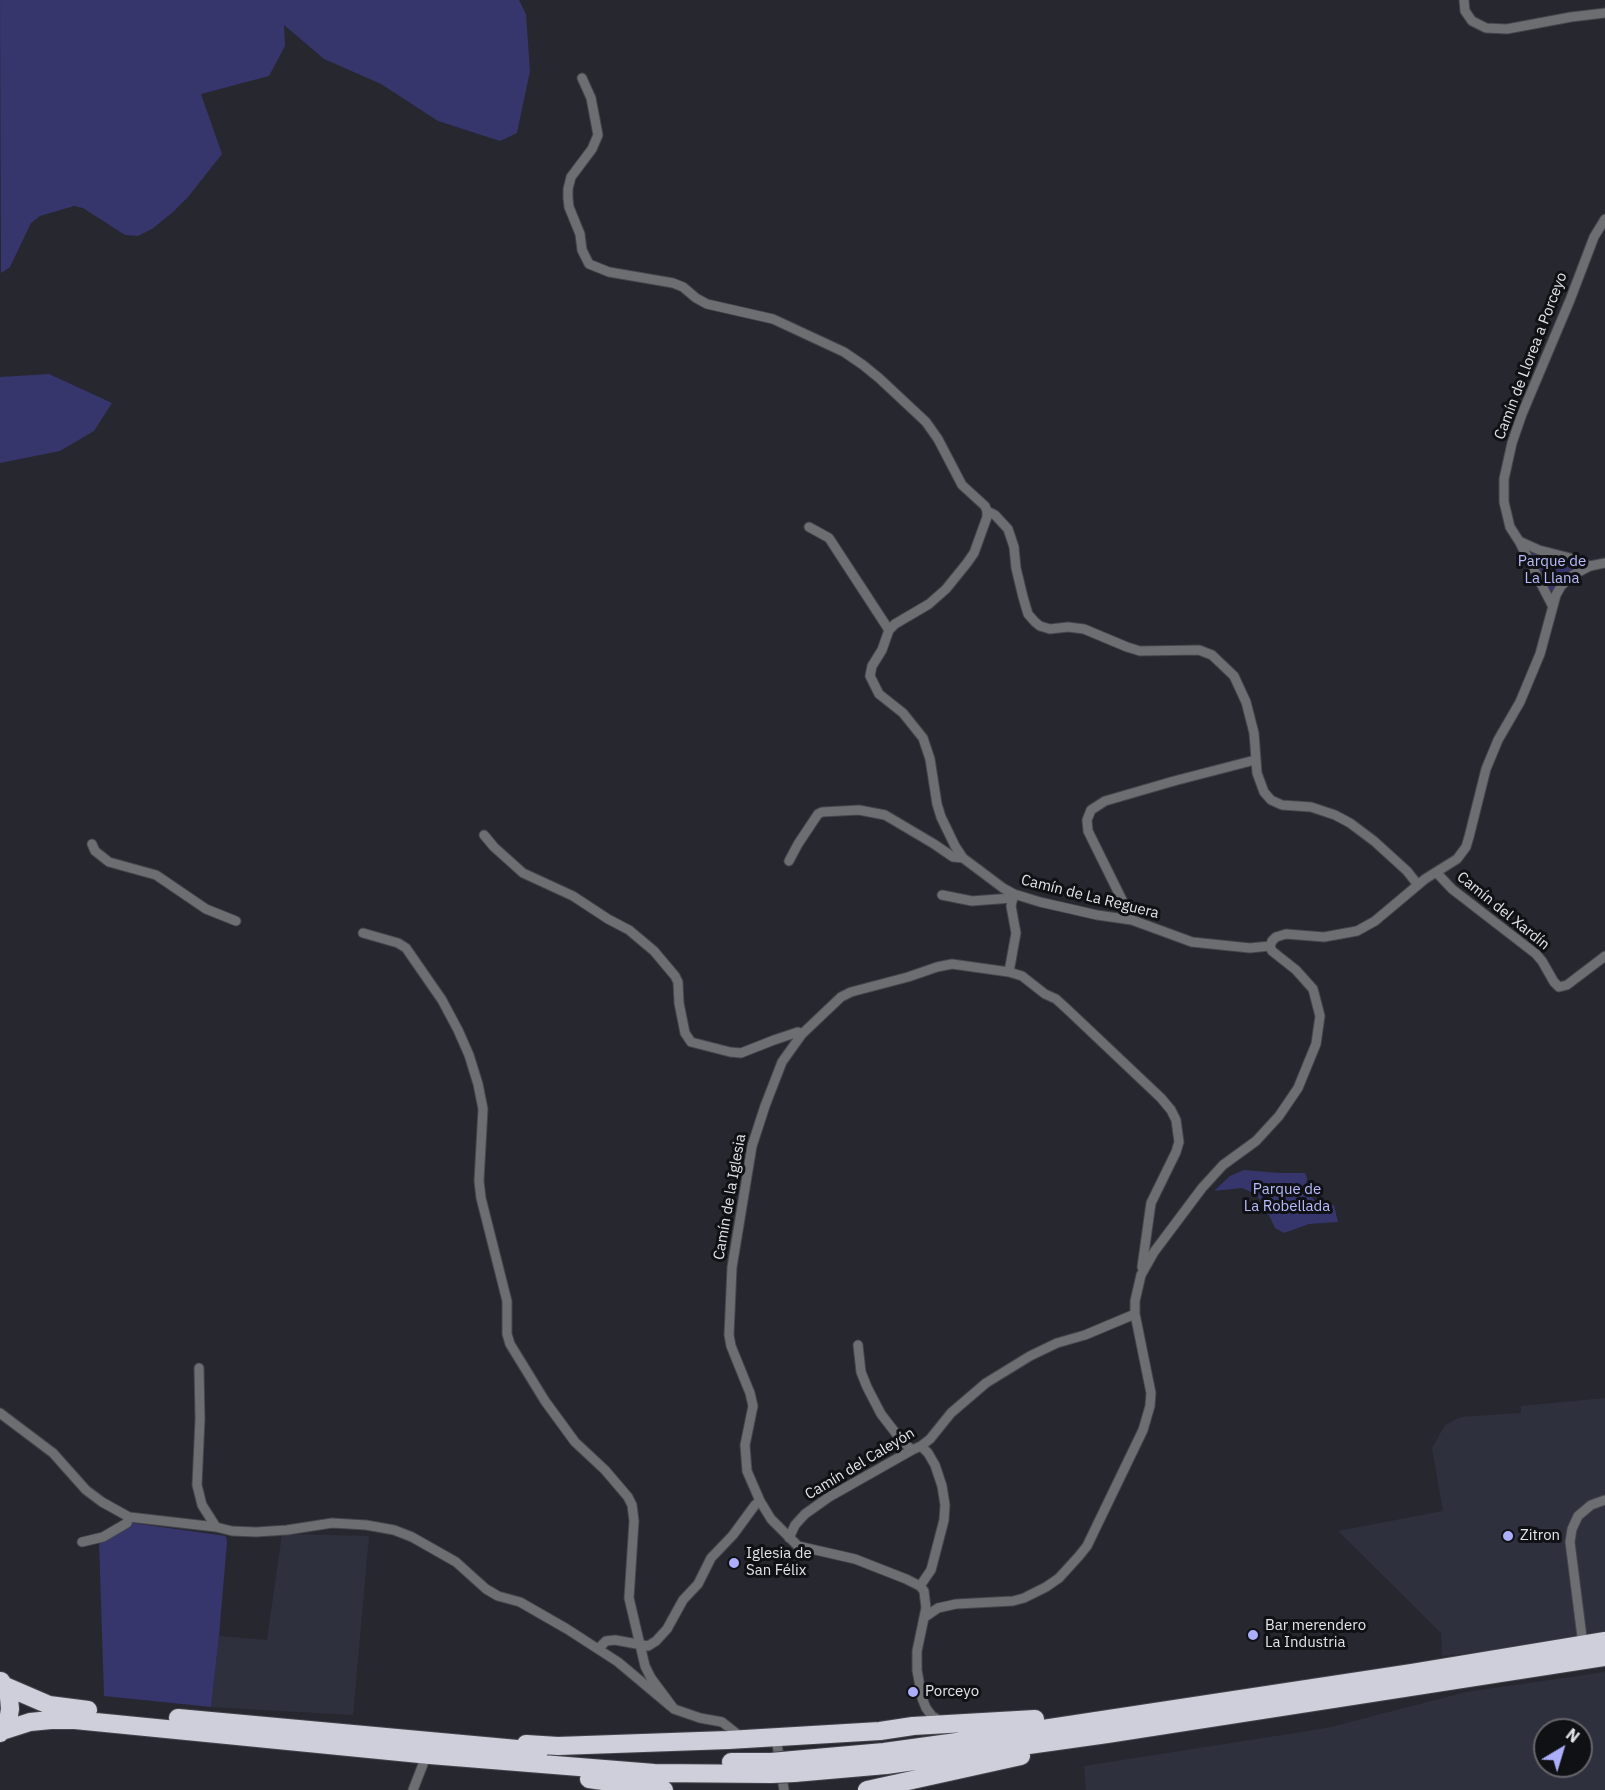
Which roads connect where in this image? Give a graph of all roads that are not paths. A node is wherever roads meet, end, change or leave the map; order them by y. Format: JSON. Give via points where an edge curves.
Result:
{"nodes":[{"id":1,"x":1464,"y":0,"type":"edge"},
{"id":2,"x":1605,"y":13,"type":"edge"},
{"id":3,"x":582,"y":78,"type":"dead end"},
{"id":4,"x":1605,"y":219,"type":"edge"},
{"id":5,"x":987,"y":511,"type":"junction"},
{"id":6,"x":809,"y":527,"type":"dead end"},
{"id":7,"x":1519,"y":541,"type":"junction"},
{"id":8,"x":1605,"y":563,"type":"edge"},
{"id":9,"x":1590,"y":566,"type":"junction"},
{"id":10,"x":1552,"y":605,"type":"junction"},
{"id":11,"x":889,"y":630,"type":"junction"},
{"id":12,"x":1255,"y":760,"type":"junction"},
{"id":13,"x":484,"y":835,"type":"dead end"},
{"id":14,"x":92,"y":844,"type":"dead end"},
{"id":15,"x":963,"y":858,"type":"junction"},
{"id":16,"x":789,"y":861,"type":"dead end"},
{"id":17,"x":1436,"y":872,"type":"junction"},
{"id":18,"x":1418,"y":885,"type":"junction"},
{"id":19,"x":942,"y":895,"type":"dead end"},
{"id":20,"x":1013,"y":896,"type":"junction"},
{"id":21,"x":1132,"y":920,"type":"junction"},
{"id":22,"x":236,"y":921,"type":"dead end"},
{"id":23,"x":363,"y":933,"type":"dead end"},
{"id":24,"x":1270,"y":946,"type":"junction"},
{"id":25,"x":1605,"y":956,"type":"edge"},
{"id":26,"x":1010,"y":972,"type":"junction"},
{"id":27,"x":802,"y":1034,"type":"junction"},
{"id":28,"x":1141,"y":1275,"type":"junction"},
{"id":29,"x":1135,"y":1314,"type":"junction"},
{"id":30,"x":858,"y":1345,"type":"dead end"},
{"id":31,"x":199,"y":1368,"type":"dead end"},
{"id":32,"x":0,"y":1413,"type":"edge"},
{"id":33,"x":921,"y":1446,"type":"junction"},
{"id":34,"x":912,"y":1450,"type":"junction"},
{"id":35,"x":1605,"y":1500,"type":"edge"},
{"id":36,"x":760,"y":1501,"type":"junction"},
{"id":37,"x":129,"y":1517,"type":"junction"},
{"id":38,"x":216,"y":1527,"type":"junction"},
{"id":39,"x":789,"y":1538,"type":"junction"},
{"id":40,"x":82,"y":1542,"type":"dead end"},
{"id":41,"x":920,"y":1586,"type":"junction"},
{"id":42,"x":925,"y":1617,"type":"junction"},
{"id":43,"x":1605,"y":1641,"type":"edge"},
{"id":44,"x":640,"y":1645,"type":"junction"},
{"id":45,"x":1583,"y":1645,"type":"junction"},
{"id":46,"x":597,"y":1649,"type":"junction"},
{"id":47,"x":1605,"y":1657,"type":"edge"},
{"id":48,"x":2,"y":1682,"type":"edge"},
{"id":49,"x":922,"y":1698,"type":"junction"},
{"id":50,"x":674,"y":1710,"type":"junction"},
{"id":51,"x":1114,"y":1717,"type":"junction"},
{"id":52,"x":700,"y":1718,"type":"junction"},
{"id":53,"x":925,"y":1725,"type":"junction"},
{"id":54,"x":1,"y":1732,"type":"edge"},
{"id":55,"x":1107,"y":1734,"type":"junction"},
{"id":56,"x":776,"y":1737,"type":"junction"},
{"id":57,"x":736,"y":1740,"type":"junction"},
{"id":58,"x":430,"y":1750,"type":"junction"},
{"id":59,"x":794,"y":1767,"type":"junction"},
{"id":60,"x":413,"y":1790,"type":"edge"},
{"id":61,"x":664,"y":1790,"type":"edge"},
{"id":62,"x":784,"y":1790,"type":"edge"},
{"id":63,"x":867,"y":1790,"type":"edge"}],
"edges":[{"from":1,"to":2,"type":"street","via":[[1472,21],[1486,28],[1507,29]]},
{"from":3,"to":5,"type":"street","via":[[591,98],[598,135],[567,189],[569,207],[589,264],[673,283],[707,304],[773,319],[844,352],[926,422],[962,485]]},
{"from":4,"to":7,"type":"street","name":"Camín de Llorea a Porceyo","via":[[1594,237],[1512,443],[1503,492],[1510,527]]},
{"from":5,"to":11,"type":"street","via":[[974,553],[952,583],[929,604]]},
{"from":5,"to":12,"type":"street","via":[[1008,529],[1028,614],[1040,626],[1084,629],[1140,651],[1199,650],[1219,660],[1234,676],[1246,702],[1254,733]]},
{"from":6,"to":11,"type":"street","via":[[829,538]]},
{"from":7,"to":9,"type":"street"},
{"from":7,"to":10,"type":"street","name":"Camín de Llorea a Porceyo"},
{"from":8,"to":9,"type":"street"},
{"from":9,"to":10,"type":"street","via":[[1561,586]]},
{"from":10,"to":17,"type":"street","via":[[1540,654],[1485,769],[1466,847],[1457,859]]},
{"from":11,"to":15,"type":"street","name":"Camín de La Reguera","via":[[870,676],[879,694],[903,713],[922,738],[941,817]]},
{"from":12,"to":18,"type":"street","via":[[1264,792],[1271,800],[1282,805],[1311,807],[1350,823]]},
{"from":12,"to":21,"type":"street","via":[[1104,801],[1091,810],[1088,831]]},
{"from":13,"to":27,"type":"street","via":[[524,873],[573,896],[629,930],[654,951],[678,982],[679,1003],[691,1042],[741,1053],[798,1032]]},
{"from":14,"to":22,"type":"street","via":[[110,862],[156,875],[206,909]]},
{"from":15,"to":16,"type":"street","via":[[953,857],[885,815],[859,810],[818,814]]},
{"from":15,"to":20,"type":"street","name":"Camín de La Reguera"},
{"from":17,"to":18,"type":"street"},
{"from":17,"to":25,"type":"street","name":"Camín del Xardín","via":[[1452,889],[1536,954],[1558,987],[1567,985]]},
{"from":18,"to":24,"type":"street","via":[[1382,916],[1357,931],[1324,937],[1286,934],[1276,937]]},
{"from":19,"to":20,"type":"street","via":[[972,901]]},
{"from":20,"to":21,"type":"street","name":"Camín de La Reguera"},
{"from":20,"to":26,"type":"street","via":[[1016,933]]},
{"from":21,"to":24,"type":"street","name":"Camín de La Reguera","via":[[1192,942],[1250,948]]},
{"from":23,"to":44,"type":"street","via":[[406,948],[442,1000],[469,1055],[483,1109],[481,1198],[507,1301],[507,1334],[545,1401],[575,1442],[605,1470],[632,1505],[629,1599]]},
{"from":24,"to":28,"type":"street","via":[[1275,955],[1305,979],[1317,1002],[1319,1036],[1308,1066],[1279,1116],[1256,1141],[1223,1165],[1197,1194]]},
{"from":26,"to":27,"type":"street","name":"Camín de la Iglesia","via":[[952,964],[851,992]]},
{"from":26,"to":28,"type":"street","name":"Camín de la Iglesia","via":[[1022,976],[1068,1009],[1161,1098],[1176,1120],[1179,1142],[1151,1203]]},
{"from":27,"to":36,"type":"street","name":"Camín de la Iglesia","via":[[782,1062],[755,1136],[732,1267],[729,1335],[753,1406],[744,1458]]},
{"from":28,"to":29,"type":"street"},
{"from":29,"to":33,"type":"street","name":"Camín del Caleyón","via":[[1057,1343],[986,1383]]},
{"from":29,"to":42,"type":"street","via":[[1151,1393],[1149,1412],[1087,1546],[1059,1578],[1024,1598],[956,1604]]},
{"from":30,"to":34,"type":"street","via":[[867,1387],[881,1414]]},
{"from":31,"to":38,"type":"street","via":[[197,1485],[202,1505]]},
{"from":32,"to":37,"type":"street","via":[[53,1453],[86,1490]]},
{"from":33,"to":34,"type":"street","name":"Camín del Caleyón"},
{"from":33,"to":41,"type":"street","via":[[935,1465],[945,1505],[931,1570]]},
{"from":34,"to":39,"type":"street","name":"Camín del Caleyón","via":[[804,1514]]},
{"from":35,"to":45,"type":"street","via":[[1578,1516],[1570,1542]]},
{"from":36,"to":39,"type":"street","name":"Camín de la Iglesia"},
{"from":36,"to":44,"type":"street","via":[[711,1558],[668,1629],[652,1645]]},
{"from":37,"to":38,"type":"street"},
{"from":37,"to":40,"type":"street","via":[[127,1523],[103,1537]]},
{"from":38,"to":46,"type":"street","via":[[256,1532],[332,1523],[394,1530],[436,1549],[486,1589],[543,1614]]},
{"from":39,"to":41,"type":"street","name":"Camín de la Iglesia","via":[[805,1549],[855,1559]]},
{"from":41,"to":42,"type":"street","via":[[926,1600]]},
{"from":42,"to":49,"type":"street","via":[[917,1660]]},
{"from":43,"to":45,"type":"highway"},
{"from":44,"to":46,"type":"street","via":[[615,1640],[606,1641]]},
{"from":44,"to":50,"type":"street","via":[[651,1678]]},
{"from":45,"to":51,"type":"highway"},
{"from":46,"to":50,"type":"street"},
{"from":47,"to":55,"type":"highway"},
{"from":48,"to":54,"type":"highway","via":[[10,1709]]},
{"from":48,"to":58,"type":"highway","via":[[49,1705]]},
{"from":49,"to":53,"type":"street"},
{"from":49,"to":53,"type":"street","via":[[918,1721]]},
{"from":50,"to":52,"type":"street"},
{"from":51,"to":53,"type":"highway"},
{"from":51,"to":59,"type":"highway"},
{"from":52,"to":57,"type":"street"},
{"from":52,"to":57,"type":"street","via":[[722,1722]]},
{"from":53,"to":56,"type":"highway","via":[[811,1735],[785,1723],[777,1726]]},
{"from":54,"to":58,"type":"highway","via":[[30,1722],[75,1720]]},
{"from":55,"to":59,"type":"highway","via":[[886,1765]]},
{"from":55,"to":63,"type":"highway"},
{"from":56,"to":57,"type":"highway"},
{"from":56,"to":62,"type":"street"},
{"from":57,"to":58,"type":"highway"},
{"from":58,"to":59,"type":"highway","bridge":true,"via":[[654,1773]]},
{"from":58,"to":60,"type":"street"},
{"from":58,"to":61,"type":"highway"}]}
